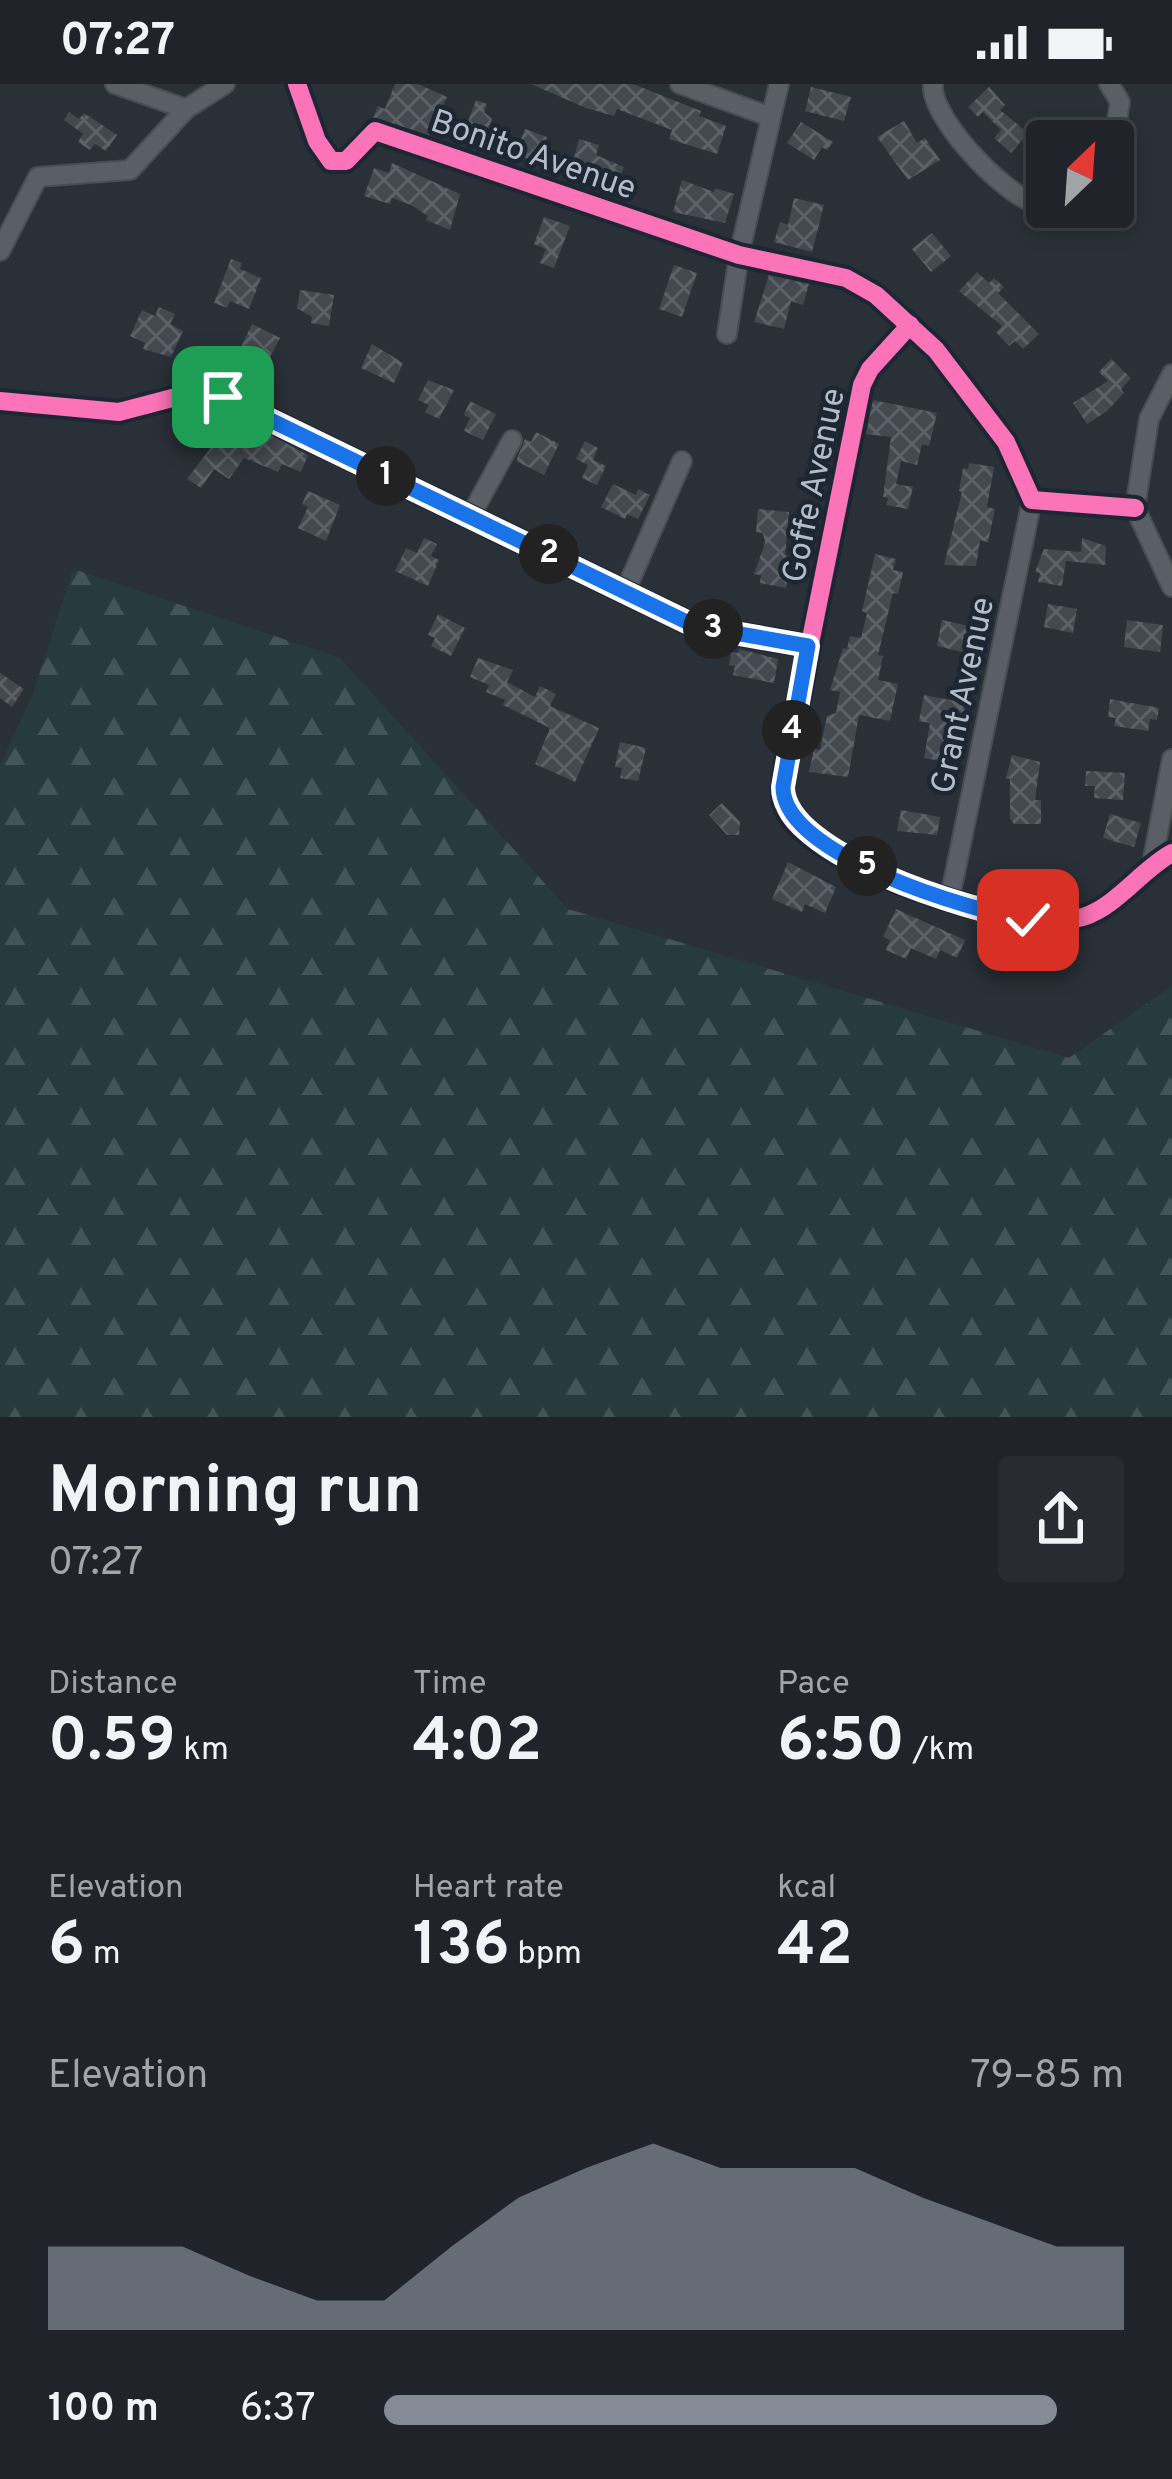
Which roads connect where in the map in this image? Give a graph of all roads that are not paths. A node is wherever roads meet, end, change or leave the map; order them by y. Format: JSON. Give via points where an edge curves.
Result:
{"nodes":[{"id":1,"x":115,"y":84,"type":"edge"},
{"id":2,"x":225,"y":84,"type":"edge"},
{"id":3,"x":297,"y":84,"type":"edge"},
{"id":4,"x":680,"y":84,"type":"edge"},
{"id":5,"x":779,"y":84,"type":"edge"},
{"id":6,"x":933,"y":84,"type":"edge"},
{"id":7,"x":1114,"y":85,"type":"edge"},
{"id":8,"x":186,"y":109,"type":"junction"},
{"id":9,"x":771,"y":117,"type":"junction"},
{"id":10,"x":1117,"y":120,"type":"edge"},
{"id":11,"x":1026,"y":201,"type":"edge"},
{"id":12,"x":0,"y":251,"type":"edge"},
{"id":13,"x":739,"y":254,"type":"junction"},
{"id":14,"x":910,"y":325,"type":"junction"},
{"id":15,"x":727,"y":334,"type":"dead end"},
{"id":16,"x":1172,"y":374,"type":"edge"},
{"id":17,"x":0,"y":401,"type":"edge"},
{"id":18,"x":512,"y":440,"type":"dead end"},
{"id":19,"x":682,"y":461,"type":"dead end"},
{"id":20,"x":1032,"y":500,"type":"junction"},
{"id":21,"x":1136,"y":508,"type":"junction"},
{"id":22,"x":470,"y":517,"type":"junction"},
{"id":23,"x":1172,"y":587,"type":"edge"},
{"id":24,"x":626,"y":592,"type":"junction"},
{"id":25,"x":808,"y":646,"type":"junction"},
{"id":26,"x":1172,"y":759,"type":"edge"},
{"id":27,"x":1172,"y":853,"type":"edge"},
{"id":28,"x":1152,"y":864,"type":"junction"},
{"id":29,"x":949,"y":902,"type":"junction"}],
"edges":[{"from":1,"to":8,"type":"street"},
{"from":2,"to":8,"type":"street"},
{"from":3,"to":13,"type":"street","name":"Bonito Avenue","via":[[316,142],[331,161],[346,160],[375,131]]},
{"from":4,"to":9,"type":"street"},
{"from":5,"to":9,"type":"street"},
{"from":6,"to":11,"type":"street","via":[[950,130]]},
{"from":7,"to":10,"type":"street"},
{"from":8,"to":12,"type":"street","via":[[130,170],[38,177]]},
{"from":9,"to":13,"type":"street"},
{"from":13,"to":14,"type":"street","via":[[846,278]]},
{"from":13,"to":15,"type":"street"},
{"from":14,"to":20,"type":"street","via":[[1006,442]]},
{"from":14,"to":25,"type":"street","name":"Goffe Avenue","via":[[862,385]]},
{"from":16,"to":21,"type":"street","via":[[1149,419]]},
{"from":17,"to":22,"type":"street","via":[[119,412],[199,391]]},
{"from":18,"to":22,"type":"street"},
{"from":19,"to":24,"type":"street"},
{"from":20,"to":21,"type":"street"},
{"from":20,"to":29,"type":"street","name":"Grant Avenue"},
{"from":21,"to":23,"type":"street"},
{"from":22,"to":24,"type":"street"},
{"from":24,"to":25,"type":"street","via":[[695,626]]},
{"from":25,"to":29,"type":"street","name":"Goffe Avenue","via":[[783,787],[788,812],[838,854]]},
{"from":26,"to":28,"type":"street"},
{"from":27,"to":28,"type":"street","name":"Goffe Avenue"},
{"from":28,"to":29,"type":"street","name":"Goffe Avenue","via":[[1084,917],[1028,920]]}]}
